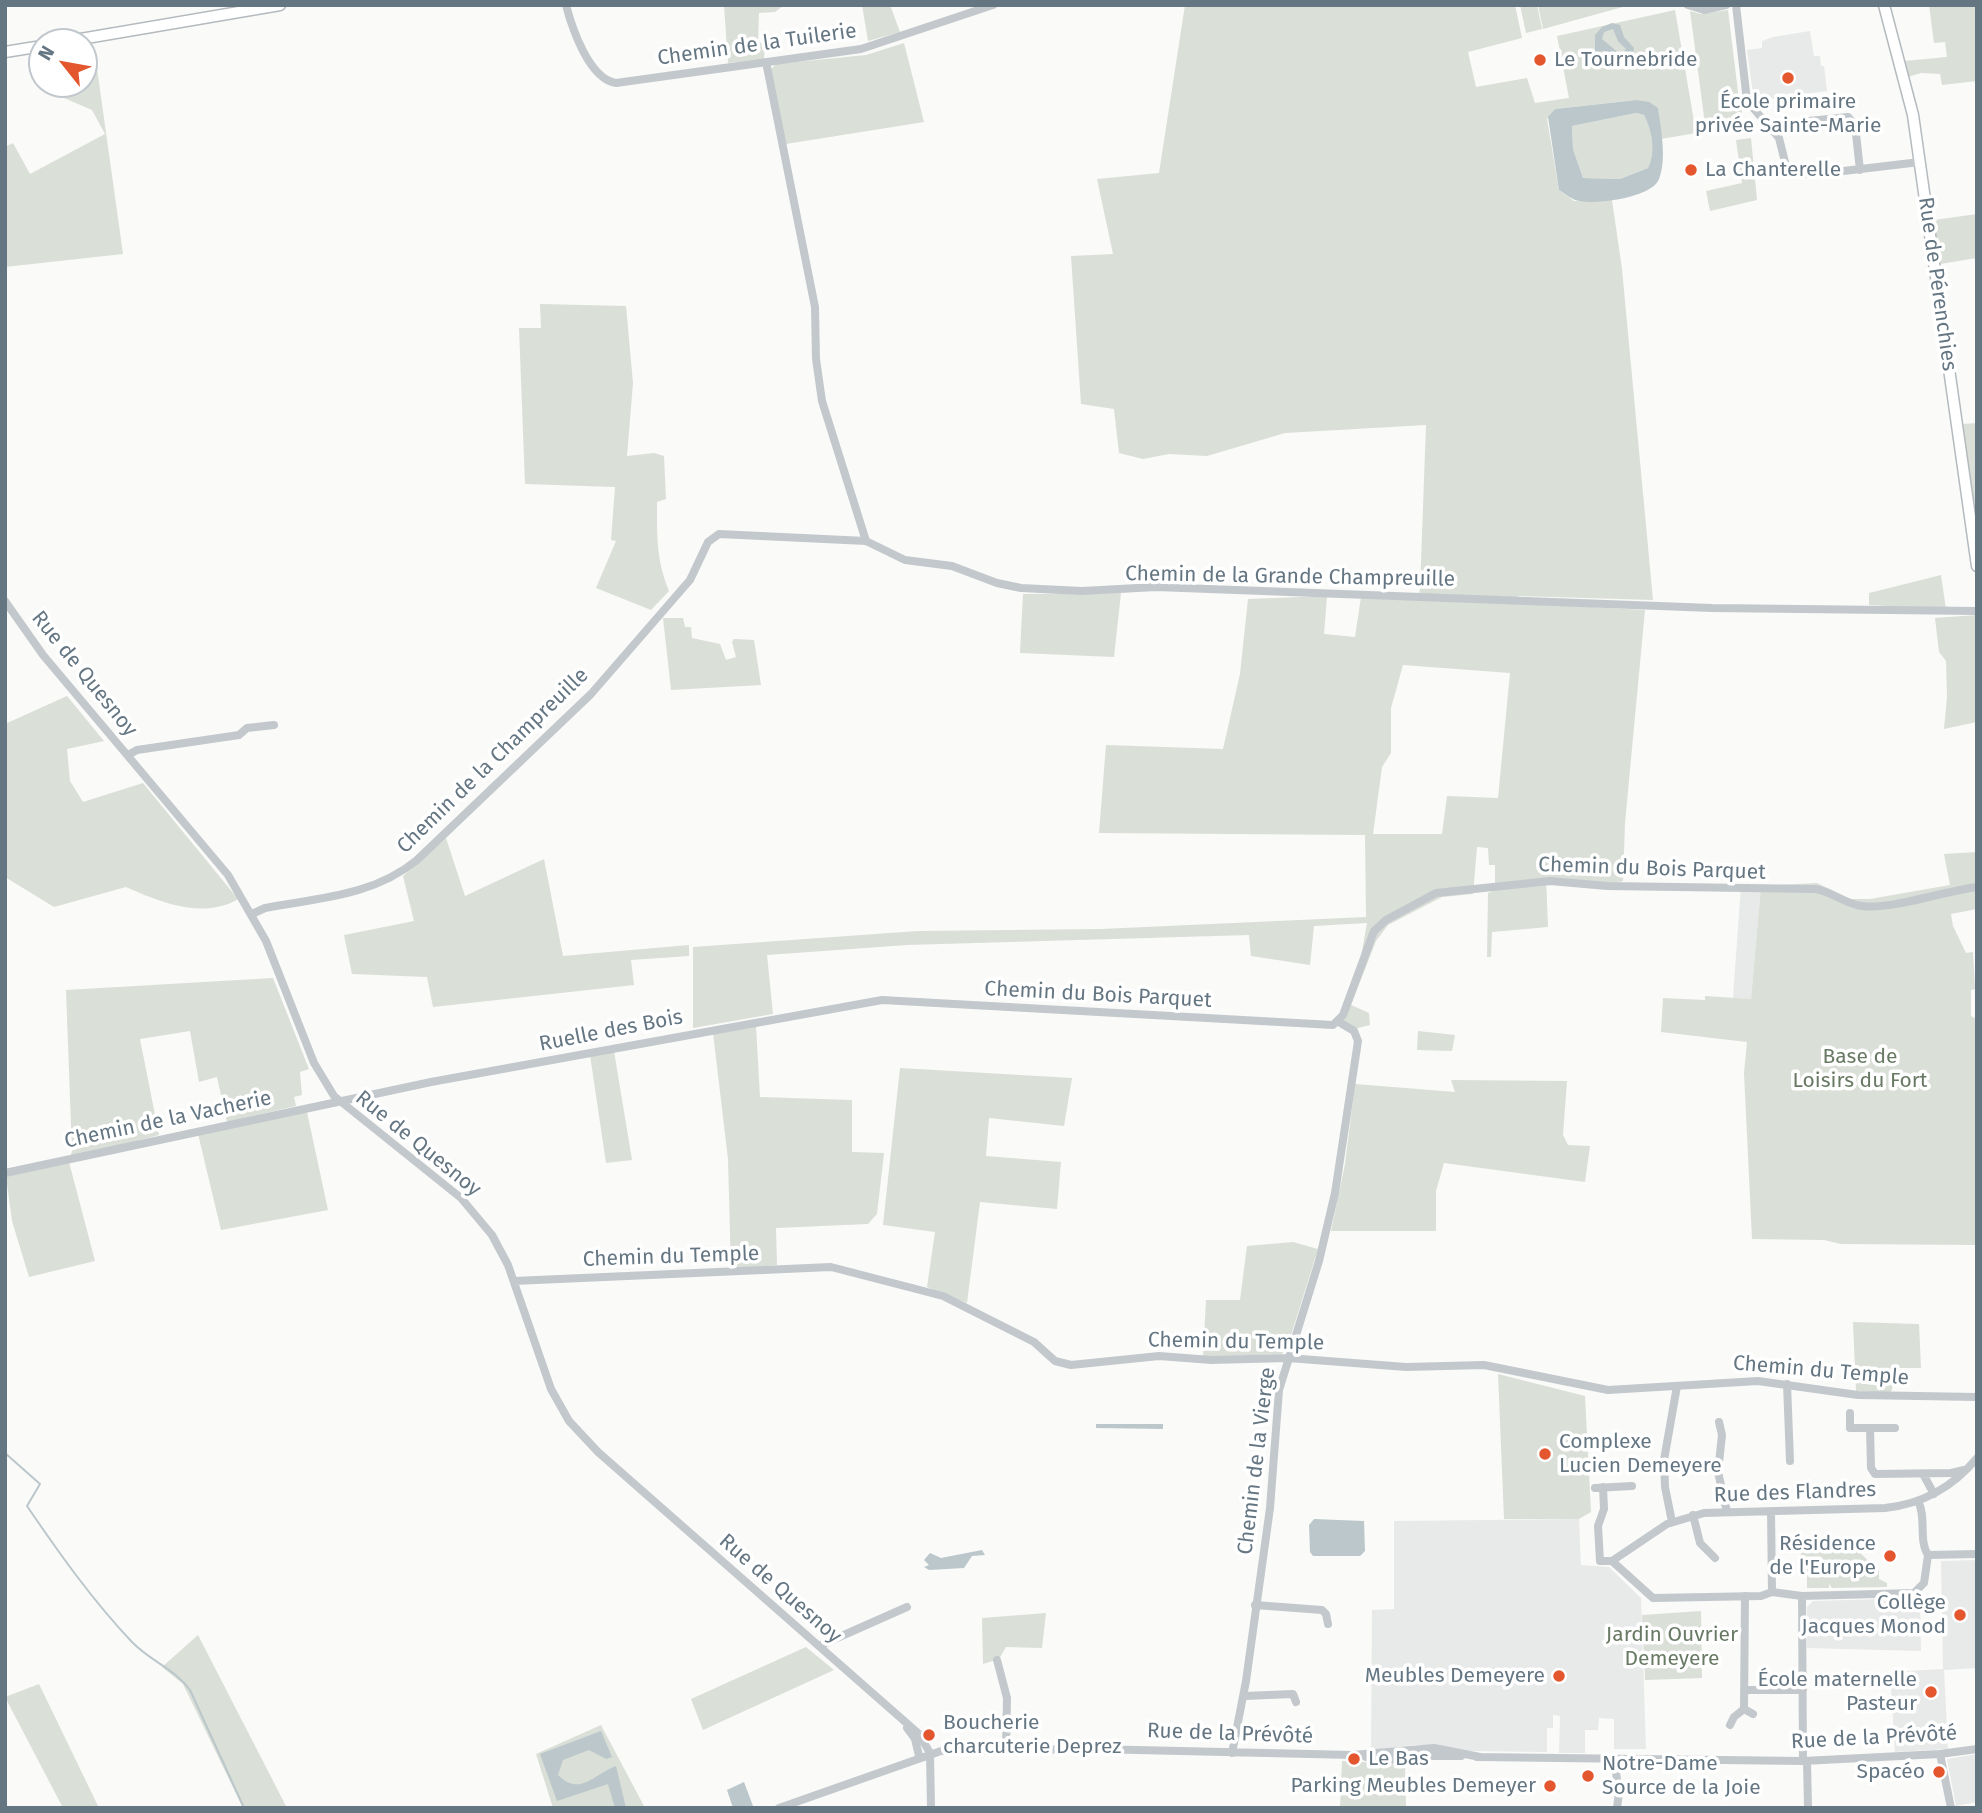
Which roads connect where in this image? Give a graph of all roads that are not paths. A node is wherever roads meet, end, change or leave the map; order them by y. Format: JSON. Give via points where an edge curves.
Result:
{"nodes":[{"id":1,"x":280,"y":5,"type":"edge"},
{"id":2,"x":566,"y":5,"type":"edge"},
{"id":3,"x":993,"y":5,"type":"edge"},
{"id":4,"x":1688,"y":5,"type":"edge"},
{"id":5,"x":1726,"y":5,"type":"edge"},
{"id":6,"x":1736,"y":5,"type":"edge"},
{"id":7,"x":1884,"y":5,"type":"edge"},
{"id":8,"x":98,"y":36,"type":"edge"},
{"id":9,"x":28,"y":48,"type":"edge"},
{"id":10,"x":5,"y":52,"type":"edge"},
{"id":11,"x":766,"y":62,"type":"junction"},
{"id":12,"x":1775,"y":132,"type":"junction"},
{"id":13,"x":1920,"y":162,"type":"junction"},
{"id":14,"x":1860,"y":170,"type":"junction"},
{"id":15,"x":866,"y":541,"type":"junction"},
{"id":16,"x":1977,"y":566,"type":"edge"},
{"id":17,"x":5,"y":601,"type":"edge"},
{"id":18,"x":1977,"y":611,"type":"edge"},
{"id":19,"x":656,"y":619,"type":"joint"},
{"id":20,"x":274,"y":725,"type":"dead end"},
{"id":21,"x":128,"y":755,"type":"junction"},
{"id":22,"x":1977,"y":887,"type":"edge"},
{"id":23,"x":252,"y":914,"type":"junction"},
{"id":24,"x":892,"y":1000,"type":"joint"},
{"id":25,"x":1339,"y":1022,"type":"junction"},
{"id":26,"x":339,"y":1101,"type":"junction"},
{"id":27,"x":5,"y":1173,"type":"edge"},
{"id":28,"x":514,"y":1281,"type":"junction"},
{"id":29,"x":1288,"y":1358,"type":"junction"},
{"id":30,"x":1787,"y":1384,"type":"junction"},
{"id":31,"x":1677,"y":1385,"type":"junction"},
{"id":32,"x":1977,"y":1397,"type":"edge"},
{"id":33,"x":1850,"y":1413,"type":"dead end"},
{"id":34,"x":1719,"y":1422,"type":"dead end"},
{"id":35,"x":1870,"y":1428,"type":"junction"},
{"id":36,"x":1895,"y":1428,"type":"dead end"},
{"id":37,"x":1977,"y":1458,"type":"edge"},
{"id":38,"x":1790,"y":1461,"type":"dead end"},
{"id":39,"x":1966,"y":1469,"type":"junction"},
{"id":40,"x":1929,"y":1476,"type":"junction"},
{"id":41,"x":1632,"y":1486,"type":"dead end"},
{"id":42,"x":1934,"y":1494,"type":"junction"},
{"id":43,"x":1918,"y":1501,"type":"junction"},
{"id":44,"x":1771,"y":1511,"type":"junction"},
{"id":45,"x":1727,"y":1512,"type":"junction"},
{"id":46,"x":1693,"y":1515,"type":"junction"},
{"id":47,"x":1672,"y":1522,"type":"junction"},
{"id":48,"x":1977,"y":1554,"type":"edge"},
{"id":49,"x":1928,"y":1555,"type":"junction"},
{"id":50,"x":1715,"y":1559,"type":"dead end"},
{"id":51,"x":1612,"y":1561,"type":"junction"},
{"id":52,"x":1772,"y":1592,"type":"junction"},
{"id":53,"x":1802,"y":1595,"type":"junction"},
{"id":54,"x":1745,"y":1596,"type":"junction"},
{"id":55,"x":1255,"y":1605,"type":"junction"},
{"id":56,"x":907,"y":1607,"type":"dead end"},
{"id":57,"x":1328,"y":1624,"type":"dead end"},
{"id":58,"x":819,"y":1646,"type":"junction"},
{"id":59,"x":997,"y":1660,"type":"dead end"},
{"id":60,"x":1744,"y":1690,"type":"junction"},
{"id":61,"x":1803,"y":1690,"type":"junction"},
{"id":62,"x":1244,"y":1696,"type":"junction"},
{"id":63,"x":880,"y":1700,"type":"junction"},
{"id":64,"x":1296,"y":1702,"type":"dead end"},
{"id":65,"x":1744,"y":1709,"type":"junction"},
{"id":66,"x":1753,"y":1714,"type":"dead end"},
{"id":67,"x":1730,"y":1725,"type":"dead end"},
{"id":68,"x":1977,"y":1749,"type":"edge"},
{"id":69,"x":1006,"y":1750,"type":"junction"},
{"id":70,"x":930,"y":1753,"type":"junction"},
{"id":71,"x":1232,"y":1753,"type":"junction"},
{"id":72,"x":1940,"y":1754,"type":"junction"},
{"id":73,"x":919,"y":1756,"type":"junction"},
{"id":74,"x":1614,"y":1760,"type":"junction"},
{"id":75,"x":1805,"y":1761,"type":"junction"},
{"id":76,"x":793,"y":1805,"type":"edge"},
{"id":77,"x":779,"y":1808,"type":"edge"},
{"id":78,"x":931,"y":1808,"type":"edge"},
{"id":79,"x":1617,"y":1808,"type":"edge"},
{"id":80,"x":1808,"y":1808,"type":"edge"},
{"id":81,"x":1951,"y":1808,"type":"edge"}],
"edges":[{"from":1,"to":8,"type":"main road"},
{"from":2,"to":11,"type":"street","name":"Chemin de la Tuilerie","via":[[575,34],[596,71],[613,83]]},
{"from":3,"to":11,"type":"street","name":"Chemin de la Tuilerie","via":[[873,46]]},
{"from":4,"to":5,"type":"street","via":[[1703,10]]},
{"from":6,"to":12,"type":"street","via":[[1747,101]]},
{"from":7,"to":13,"type":"main road","name":"Rue de Pérenchies","via":[[1909,93]]},
{"from":9,"to":10,"type":"main road"},
{"from":11,"to":15,"type":"street","via":[[815,307],[822,401]]},
{"from":12,"to":14,"type":"street","via":[[1784,170],[1790,175]]},
{"from":12,"to":14,"type":"street","via":[[1789,123],[1848,117],[1855,125]]},
{"from":13,"to":14,"type":"street"},
{"from":13,"to":16,"type":"main road","name":"Rue de Pérenchies"},
{"from":15,"to":18,"type":"street","name":"Chemin de la Grande Champreuille","via":[[905,560],[952,566],[997,583],[1042,590],[1156,587],[1721,608]]},
{"from":15,"to":19,"type":"street","name":"Chemin de la Grande Champreuille","via":[[715,535],[694,574]]},
{"from":17,"to":21,"type":"street","name":"Rue de Quesnoy","via":[[43,655]]},
{"from":19,"to":23,"type":"street","name":"Chemin de la Champreuille","via":[[583,702],[412,865],[369,888]]},
{"from":20,"to":21,"type":"street"},
{"from":21,"to":23,"type":"street","name":"Rue de Quesnoy","via":[[216,858]]},
{"from":22,"to":25,"type":"street","name":"Chemin du Bois Parquet","via":[[1871,907],[1820,890],[1550,881],[1436,893],[1374,931]]},
{"from":23,"to":26,"type":"street","name":"Rue de Quesnoy","via":[[318,1071]]},
{"from":24,"to":25,"type":"street","name":"Chemin du Bois Parquet","via":[[1317,1025]]},
{"from":24,"to":26,"type":"street","name":"Ruelle des Bois","via":[[723,1027]]},
{"from":25,"to":29,"type":"street","name":"Chemin de la Vierge","via":[[1354,1031],[1358,1041],[1348,1117],[1322,1251]]},
{"from":26,"to":27,"type":"street","name":"Chemin de la Vacherie"},
{"from":26,"to":28,"type":"street","name":"Rue de Quesnoy","via":[[471,1208],[496,1240]]},
{"from":28,"to":29,"type":"street","name":"Chemin du Temple","via":[[827,1267],[943,1296],[1034,1342],[1052,1359],[1067,1365],[1153,1356]]},
{"from":28,"to":58,"type":"street","name":"Rue de Quesnoy","via":[[548,1384],[576,1430]]},
{"from":29,"to":31,"type":"street","name":"Chemin du Temple","via":[[1406,1367],[1496,1366],[1608,1390]]},
{"from":29,"to":55,"type":"street","name":"Chemin de la Vierge","via":[[1278,1396],[1273,1483]]},
{"from":30,"to":31,"type":"street","name":"Chemin du Temple","via":[[1728,1381]]},
{"from":30,"to":32,"type":"street","name":"Chemin du Temple","via":[[1858,1395]]},
{"from":30,"to":38,"type":"street"},
{"from":31,"to":47,"type":"street","via":[[1664,1460]]},
{"from":33,"to":35,"type":"street","via":[[1850,1428]]},
{"from":34,"to":45,"type":"street","via":[[1718,1472]]},
{"from":35,"to":36,"type":"street"},
{"from":35,"to":40,"type":"street","via":[[1874,1473]]},
{"from":37,"to":39,"type":"street","name":"Rue des Flandres"},
{"from":39,"to":40,"type":"street"},
{"from":39,"to":42,"type":"street","name":"Rue des Flandres"},
{"from":40,"to":42,"type":"street"},
{"from":41,"to":51,"type":"street","via":[[1599,1487],[1604,1511],[1598,1526],[1600,1561]]},
{"from":42,"to":43,"type":"street","name":"Rue des Flandres"},
{"from":43,"to":44,"type":"street","name":"Rue des Flandres","via":[[1885,1508]]},
{"from":43,"to":49,"type":"street"},
{"from":44,"to":45,"type":"street","name":"Rue des Flandres"},
{"from":44,"to":52,"type":"street"},
{"from":45,"to":46,"type":"street","name":"Rue des Flandres"},
{"from":46,"to":47,"type":"street","name":"Rue des Flandres"},
{"from":46,"to":50,"type":"street","via":[[1700,1543]]},
{"from":47,"to":51,"type":"street","name":"Rue des Flandres"},
{"from":48,"to":49,"type":"street"},
{"from":49,"to":53,"type":"street","via":[[1924,1583],[1916,1593]]},
{"from":51,"to":54,"type":"street","via":[[1653,1598]]},
{"from":52,"to":53,"type":"street"},
{"from":52,"to":54,"type":"street"},
{"from":53,"to":61,"type":"street"},
{"from":54,"to":60,"type":"street"},
{"from":55,"to":57,"type":"street","via":[[1322,1610]]},
{"from":55,"to":62,"type":"street","name":"Chemin de la Vierge"},
{"from":56,"to":58,"type":"street"},
{"from":58,"to":63,"type":"street","name":"Rue de Quesnoy"},
{"from":59,"to":69,"type":"street","via":[[1007,1698]]},
{"from":60,"to":61,"type":"street"},
{"from":60,"to":65,"type":"street"},
{"from":61,"to":75,"type":"street"},
{"from":62,"to":64,"type":"street","via":[[1293,1694]]},
{"from":62,"to":71,"type":"street","name":"Chemin de la Vierge"},
{"from":63,"to":70,"type":"street","name":"Rue de Quesnoy","via":[[919,1734]]},
{"from":63,"to":73,"type":"street","name":"Rue de Quesnoy","via":[[911,1733]]},
{"from":65,"to":66,"type":"street"},
{"from":65,"to":67,"type":"street"},
{"from":68,"to":72,"type":"street","name":"Rue de la Prévôté"},
{"from":69,"to":70,"type":"street","name":"Rue de la Prévôté"},
{"from":69,"to":71,"type":"street","name":"Rue de la Prévôté"},
{"from":70,"to":73,"type":"street","name":"Rue de la Prévôté"},
{"from":70,"to":78,"type":"street"},
{"from":71,"to":74,"type":"street","name":"Rue de la Prévôté","via":[[1353,1755],[1381,1761],[1416,1755]]},
{"from":72,"to":75,"type":"street","name":"Rue de la Prévôté"},
{"from":72,"to":81,"type":"street"},
{"from":73,"to":76,"type":"street","name":"Rue de la Prévôté"},
{"from":74,"to":75,"type":"street","name":"Rue de la Prévôté"},
{"from":74,"to":79,"type":"street"},
{"from":75,"to":80,"type":"street"},
{"from":76,"to":77,"type":"street","name":"Rue de la Prévôté"}]}
